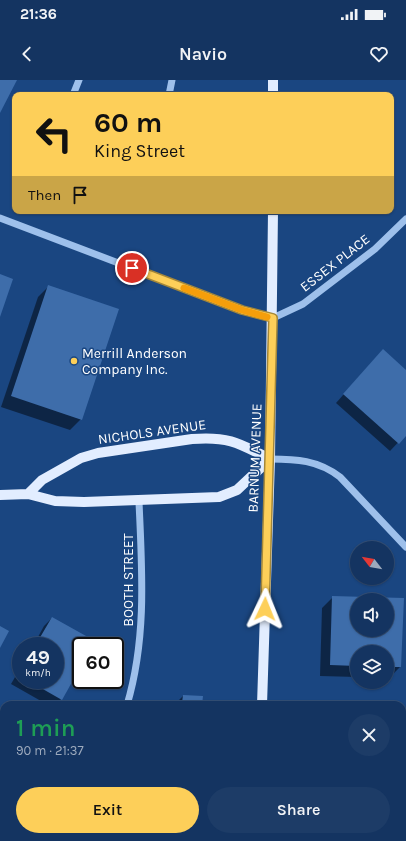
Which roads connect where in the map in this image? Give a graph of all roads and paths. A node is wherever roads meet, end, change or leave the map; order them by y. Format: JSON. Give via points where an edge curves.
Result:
{"nodes":[{"id":1,"x":79,"y":80,"type":"edge"},
{"id":2,"x":172,"y":80,"type":"edge"},
{"id":3,"x":273,"y":80,"type":"edge"},
{"id":4,"x":74,"y":92,"type":"edge"},
{"id":5,"x":170,"y":92,"type":"edge"},
{"id":6,"x":273,"y":92,"type":"edge"},
{"id":7,"x":273,"y":214,"type":"edge"},
{"id":8,"x":0,"y":218,"type":"edge"},
{"id":9,"x":406,"y":219,"type":"edge"},
{"id":10,"x":273,"y":318,"type":"junction"},
{"id":11,"x":270,"y":460,"type":"junction"},
{"id":12,"x":28,"y":494,"type":"junction"},
{"id":13,"x":0,"y":495,"type":"edge"},
{"id":14,"x":139,"y":502,"type":"junction"},
{"id":15,"x":406,"y":547,"type":"edge"},
{"id":16,"x":128,"y":701,"type":"edge"},
{"id":17,"x":262,"y":701,"type":"edge"}],
"edges":[{"from":1,"to":4,"type":"street"},
{"from":2,"to":5,"type":"street"},
{"from":3,"to":6,"type":"main road"},
{"from":7,"to":10,"type":"main road","name":"BARNUM AVENUE"},
{"from":8,"to":10,"type":"street","via":[[242,310]]},
{"from":9,"to":10,"type":"street","name":"ESSEX PLACE","via":[[376,249],[332,283],[303,304]]},
{"from":10,"to":11,"type":"main road","name":"BARNUM AVENUE"},
{"from":11,"to":12,"type":"main road","name":"NICHOLS AVENUE","via":[[232,440],[192,439],[98,453],[81,458],[42,480]]},
{"from":11,"to":14,"type":"main road","via":[[237,490],[227,495]]},
{"from":11,"to":15,"type":"street","via":[[306,460],[330,469],[340,476]]},
{"from":11,"to":17,"type":"main road","name":"BARNUM AVENUE"},
{"from":12,"to":13,"type":"main road"},
{"from":12,"to":14,"type":"main road","via":[[55,501]]},
{"from":14,"to":16,"type":"street","name":"BOOTH STREET","via":[[141,636]]}]}
